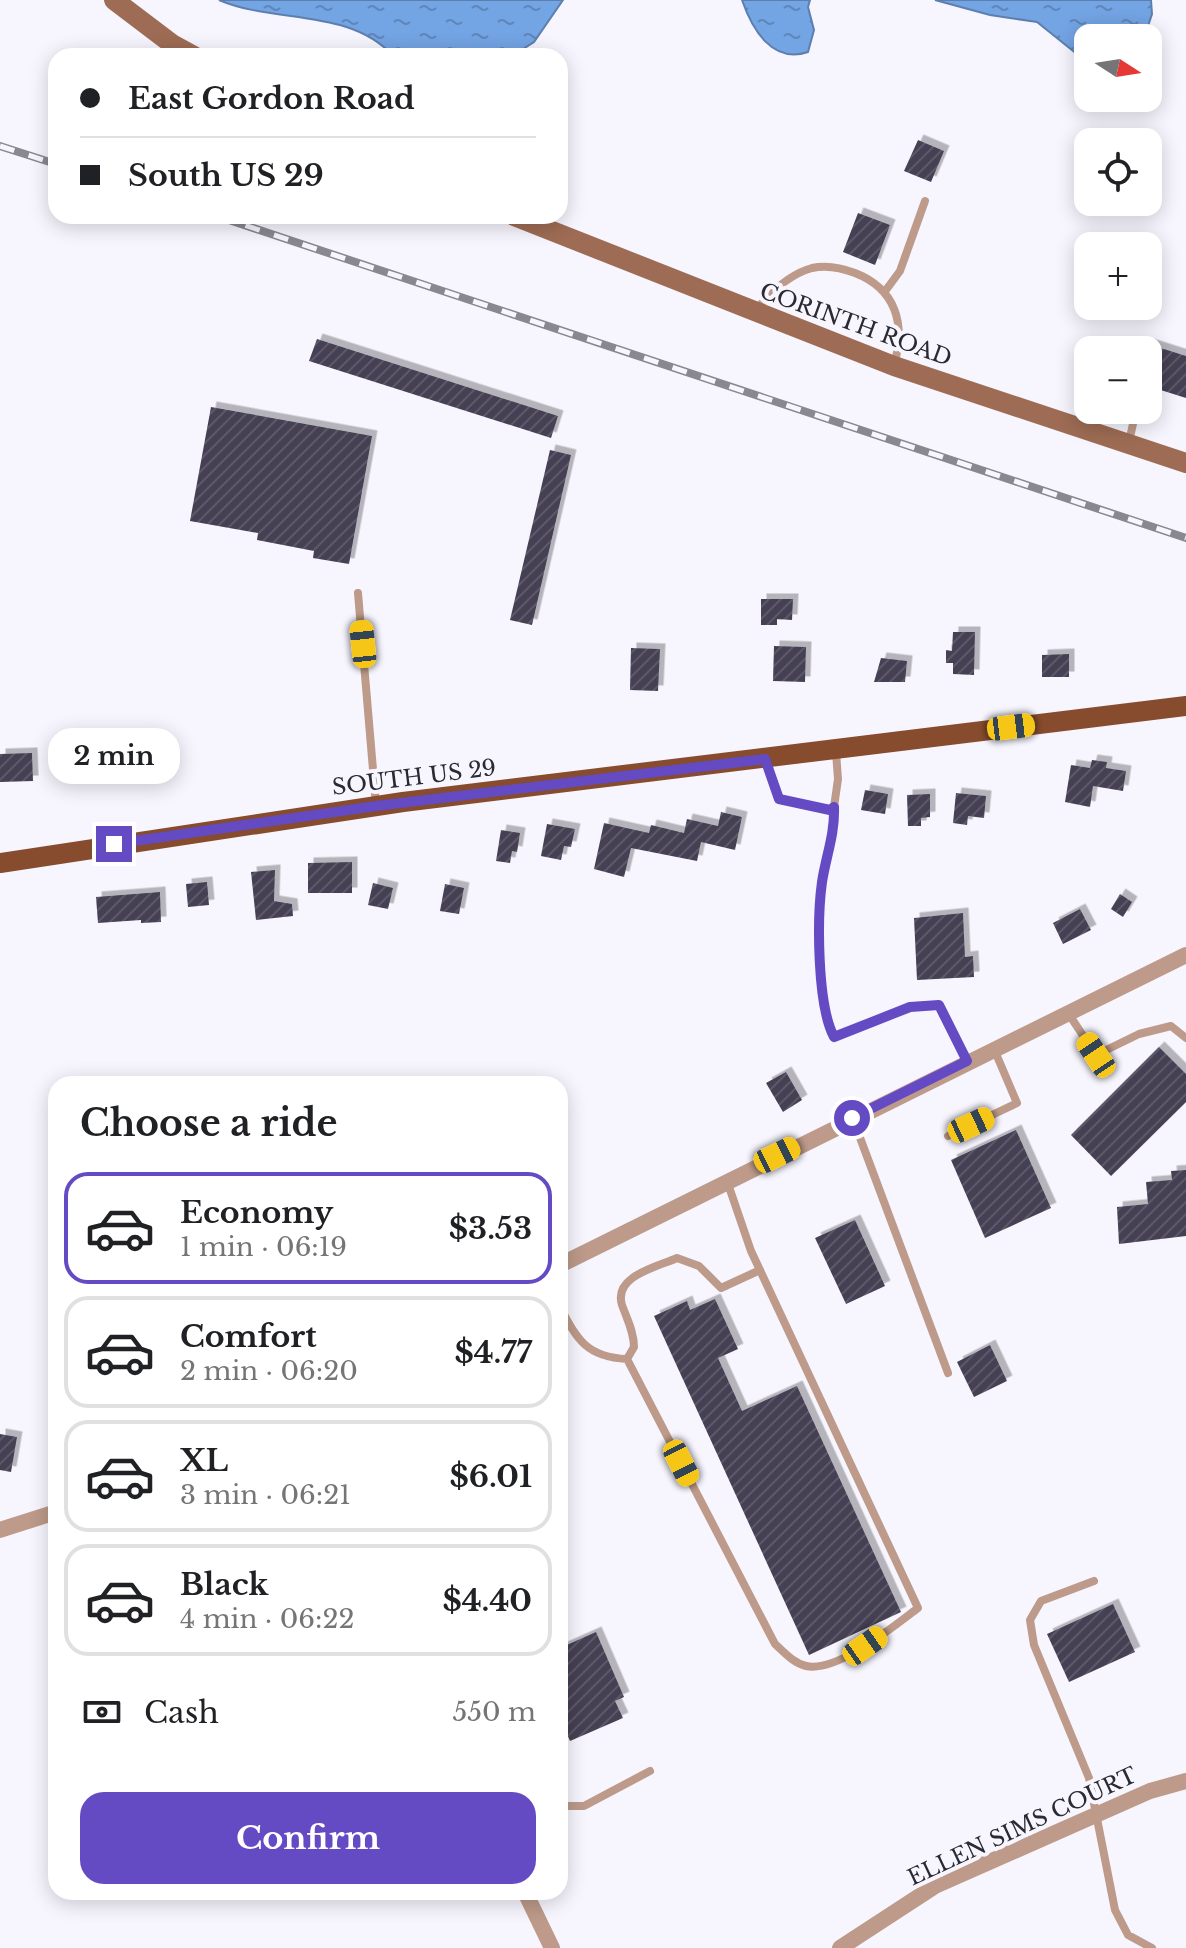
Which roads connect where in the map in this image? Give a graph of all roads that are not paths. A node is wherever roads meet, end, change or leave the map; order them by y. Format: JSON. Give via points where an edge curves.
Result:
{"nodes":[{"id":1,"x":114,"y":0,"type":"edge"},
{"id":2,"x":179,"y":48,"type":"edge"},
{"id":3,"x":925,"y":201,"type":"dead end"},
{"id":4,"x":534,"y":224,"type":"edge"},
{"id":5,"x":886,"y":290,"type":"junction"},
{"id":6,"x":754,"y":313,"type":"junction"},
{"id":7,"x":894,"y":366,"type":"junction"},
{"id":8,"x":1133,"y":424,"type":"edge"},
{"id":9,"x":1128,"y":446,"type":"junction"},
{"id":10,"x":1186,"y":463,"type":"edge"},
{"id":11,"x":358,"y":593,"type":"dead end"},
{"id":12,"x":1186,"y":706,"type":"edge"},
{"id":13,"x":836,"y":749,"type":"junction"},
{"id":14,"x":765,"y":759,"type":"junction"},
{"id":15,"x":376,"y":806,"type":"junction"},
{"id":16,"x":834,"y":807,"type":"junction"},
{"id":17,"x":0,"y":863,"type":"edge"},
{"id":18,"x":1186,"y":955,"type":"edge"},
{"id":19,"x":1067,"y":1012,"type":"junction"},
{"id":20,"x":1186,"y":1038,"type":"edge"},
{"id":21,"x":993,"y":1048,"type":"junction"},
{"id":22,"x":967,"y":1061,"type":"junction"},
{"id":23,"x":852,"y":1118,"type":"junction"},
{"id":24,"x":948,"y":1136,"type":"dead end"},
{"id":25,"x":727,"y":1180,"type":"junction"},
{"id":26,"x":568,"y":1261,"type":"edge"},
{"id":27,"x":760,"y":1270,"type":"junction"},
{"id":28,"x":568,"y":1322,"type":"edge"},
{"id":29,"x":627,"y":1359,"type":"junction"},
{"id":30,"x":948,"y":1373,"type":"dead end"},
{"id":31,"x":48,"y":1515,"type":"edge"},
{"id":32,"x":0,"y":1530,"type":"edge"},
{"id":33,"x":1094,"y":1581,"type":"dead end"},
{"id":34,"x":650,"y":1771,"type":"dead end"},
{"id":35,"x":1186,"y":1781,"type":"edge"},
{"id":36,"x":568,"y":1806,"type":"edge"},
{"id":37,"x":1094,"y":1816,"type":"junction"},
{"id":38,"x":529,"y":1900,"type":"edge"},
{"id":39,"x":552,"y":1948,"type":"edge"},
{"id":40,"x":840,"y":1948,"type":"edge"},
{"id":41,"x":1152,"y":1948,"type":"edge"}],
"edges":[{"from":1,"to":2,"type":"street"},
{"from":3,"to":5,"type":"lane","via":[[900,271]]},
{"from":4,"to":6,"type":"street","name":"CORINTH ROAD"},
{"from":5,"to":6,"type":"lane","via":[[846,269],[812,268],[769,294]]},
{"from":5,"to":7,"type":"lane","via":[[898,324]]},
{"from":6,"to":7,"type":"street","name":"CORINTH ROAD"},
{"from":7,"to":9,"type":"street","name":"CORINTH ROAD"},
{"from":8,"to":9,"type":"lane"},
{"from":9,"to":10,"type":"street","name":"CORINTH ROAD"},
{"from":11,"to":15,"type":"lane"},
{"from":12,"to":13,"type":"main road","name":"SOUTH US 29"},
{"from":13,"to":14,"type":"main road","name":"SOUTH US 29"},
{"from":13,"to":16,"type":"lane"},
{"from":14,"to":15,"type":"main road","name":"SOUTH US 29"},
{"from":14,"to":16,"type":"lane","via":[[779,799]]},
{"from":15,"to":17,"type":"main road","name":"SOUTH US 29"},
{"from":16,"to":22,"type":"lane","via":[[817,921],[834,1037],[887,1014],[939,1005]]},
{"from":18,"to":19,"type":"street"},
{"from":19,"to":20,"type":"lane","via":[[1096,1055],[1139,1034],[1171,1026]]},
{"from":19,"to":21,"type":"street"},
{"from":21,"to":22,"type":"street"},
{"from":21,"to":24,"type":"lane","via":[[1017,1103]]},
{"from":22,"to":23,"type":"street"},
{"from":23,"to":25,"type":"street"},
{"from":23,"to":30,"type":"lane"},
{"from":25,"to":26,"type":"street"},
{"from":25,"to":27,"type":"lane"},
{"from":27,"to":29,"type":"lane","via":[[721,1288],[699,1266],[677,1258],[625,1282],[620,1301],[634,1347]]},
{"from":27,"to":29,"type":"lane","via":[[918,1608],[865,1646],[822,1666],[806,1666],[775,1644]]},
{"from":28,"to":29,"type":"lane","via":[[579,1342],[596,1353]]},
{"from":31,"to":32,"type":"street"},
{"from":33,"to":37,"type":"lane","via":[[1041,1601],[1030,1620],[1034,1645],[1089,1778]]},
{"from":34,"to":36,"type":"lane","via":[[584,1806]]},
{"from":35,"to":37,"type":"street","name":"ELLEN SIMS COURT"},
{"from":37,"to":40,"type":"street","name":"ELLEN SIMS COURT","via":[[935,1886]]},
{"from":37,"to":41,"type":"lane","via":[[1115,1910],[1128,1935]]},
{"from":38,"to":39,"type":"street"}]}
